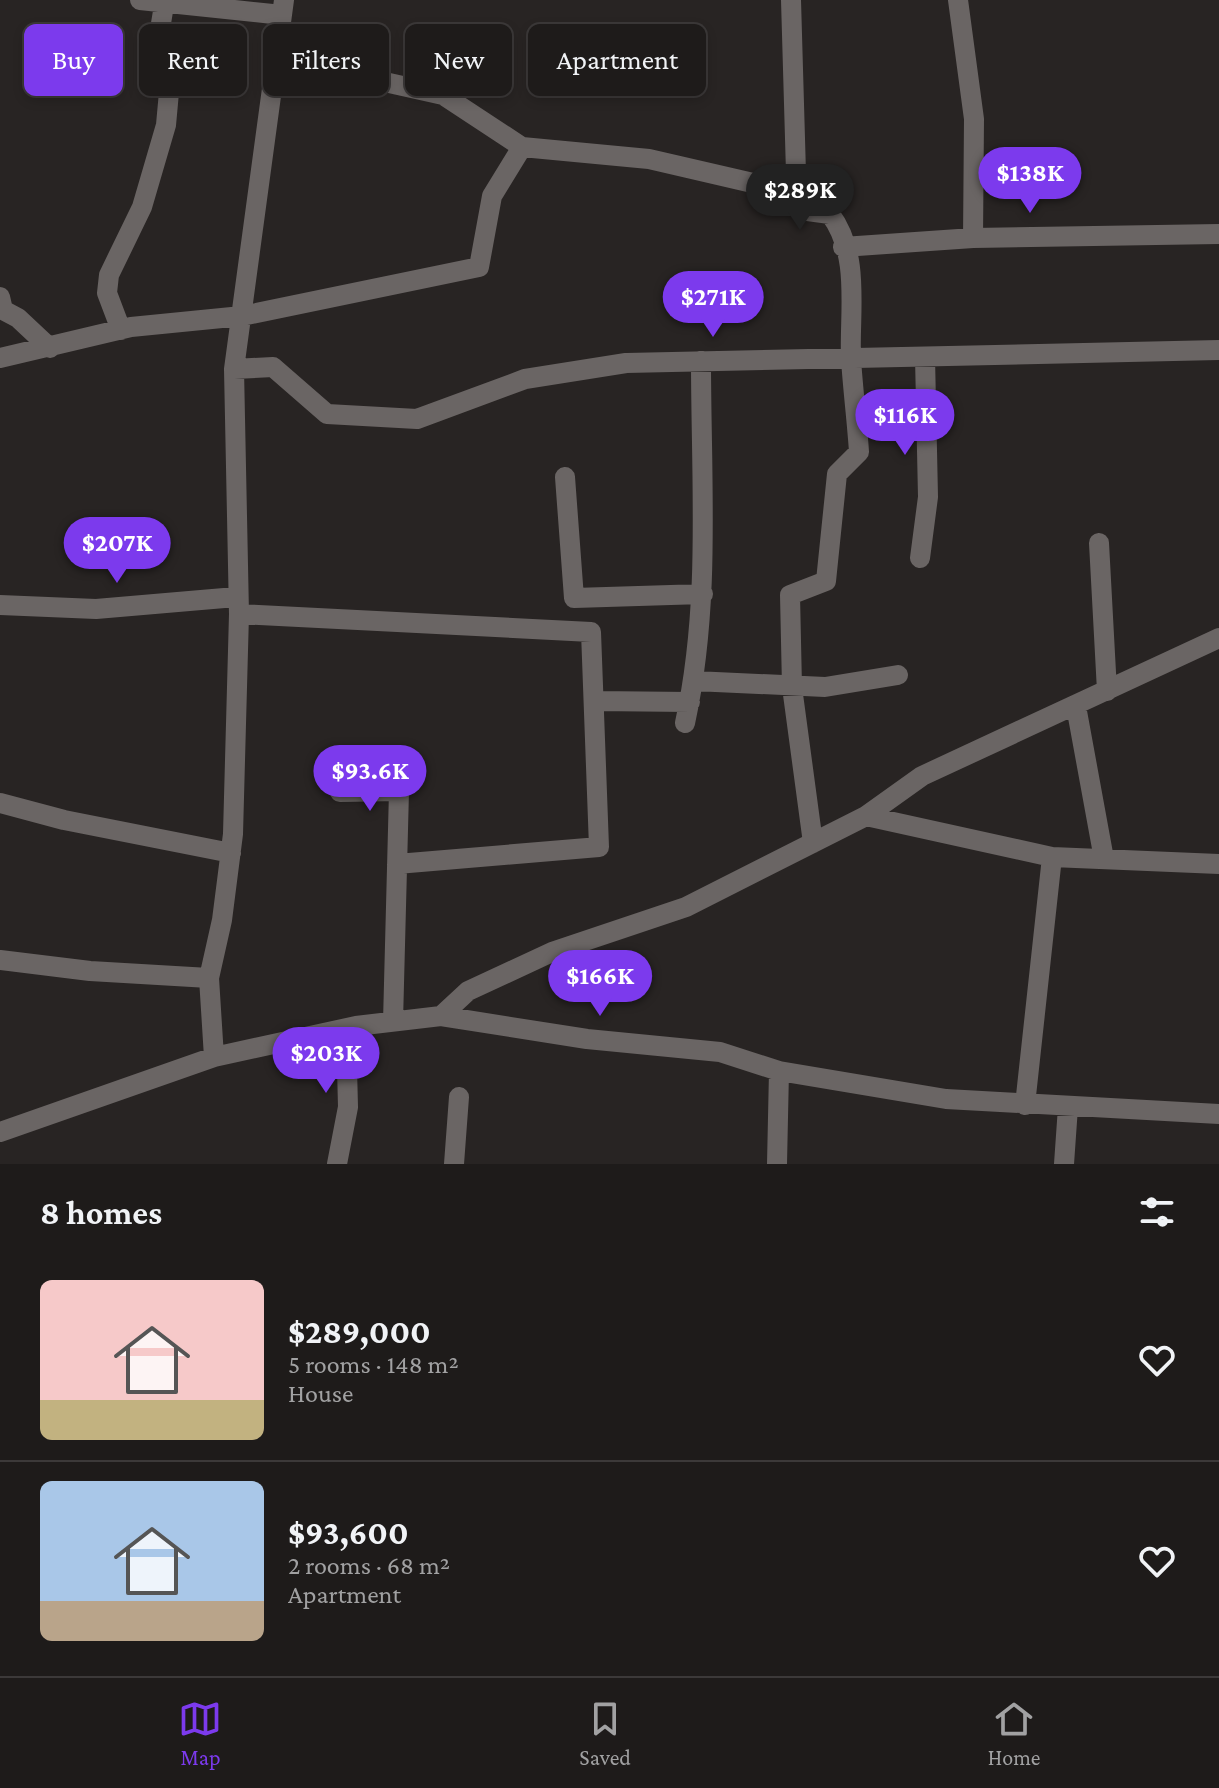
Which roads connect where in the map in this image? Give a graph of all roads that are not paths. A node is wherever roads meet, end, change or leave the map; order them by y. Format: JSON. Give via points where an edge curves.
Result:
{"nodes":[{"id":1,"x":140,"y":0,"type":"edge"},
{"id":2,"x":791,"y":0,"type":"edge"},
{"id":3,"x":958,"y":0,"type":"edge"},
{"id":4,"x":164,"y":5,"type":"junction"},
{"id":5,"x":283,"y":8,"type":"edge"},
{"id":6,"x":389,"y":83,"type":"edge"},
{"id":7,"x":272,"y":96,"type":"edge"},
{"id":8,"x":522,"y":147,"type":"junction"},
{"id":9,"x":791,"y":198,"type":"junction"},
{"id":10,"x":1219,"y":234,"type":"edge"},
{"id":11,"x":973,"y":238,"type":"junction"},
{"id":12,"x":843,"y":247,"type":"junction"},
{"id":13,"x":0,"y":297,"type":"edge"},
{"id":14,"x":242,"y":316,"type":"junction"},
{"id":15,"x":121,"y":330,"type":"junction"},
{"id":16,"x":50,"y":348,"type":"junction"},
{"id":17,"x":1219,"y":350,"type":"edge"},
{"id":18,"x":925,"y":357,"type":"junction"},
{"id":19,"x":0,"y":358,"type":"edge"},
{"id":20,"x":851,"y":358,"type":"junction"},
{"id":21,"x":701,"y":361,"type":"junction"},
{"id":22,"x":234,"y":369,"type":"junction"},
{"id":23,"x":565,"y":477,"type":"dead end"},
{"id":24,"x":1099,"y":543,"type":"dead end"},
{"id":25,"x":920,"y":558,"type":"dead end"},
{"id":26,"x":703,"y":594,"type":"junction"},
{"id":27,"x":0,"y":605,"type":"edge"},
{"id":28,"x":237,"y":605,"type":"junction"},
{"id":29,"x":1219,"y":638,"type":"edge"},
{"id":30,"x":898,"y":675,"type":"dead end"},
{"id":31,"x":694,"y":681,"type":"junction"},
{"id":32,"x":792,"y":687,"type":"junction"},
{"id":33,"x":1107,"y":691,"type":"junction"},
{"id":34,"x":595,"y":701,"type":"junction"},
{"id":35,"x":690,"y":702,"type":"junction"},
{"id":36,"x":1076,"y":706,"type":"junction"},
{"id":37,"x":685,"y":723,"type":"dead end"},
{"id":38,"x":340,"y":792,"type":"dead end"},
{"id":39,"x":0,"y":803,"type":"edge"},
{"id":40,"x":866,"y":816,"type":"junction"},
{"id":41,"x":813,"y":843,"type":"junction"},
{"id":42,"x":231,"y":853,"type":"junction"},
{"id":43,"x":1052,"y":857,"type":"junction"},
{"id":44,"x":1104,"y":859,"type":"junction"},
{"id":45,"x":397,"y":864,"type":"junction"},
{"id":46,"x":1219,"y":864,"type":"edge"},
{"id":47,"x":0,"y":960,"type":"edge"},
{"id":48,"x":209,"y":978,"type":"junction"},
{"id":49,"x":441,"y":1016,"type":"junction"},
{"id":50,"x":393,"y":1022,"type":"junction"},
{"id":51,"x":346,"y":1029,"type":"junction"},
{"id":52,"x":214,"y":1057,"type":"junction"},
{"id":53,"x":779,"y":1071,"type":"junction"},
{"id":54,"x":459,"y":1097,"type":"dead end"},
{"id":55,"x":1025,"y":1105,"type":"junction"},
{"id":56,"x":1068,"y":1107,"type":"junction"},
{"id":57,"x":1219,"y":1114,"type":"edge"},
{"id":58,"x":0,"y":1132,"type":"edge"},
{"id":59,"x":337,"y":1164,"type":"edge"},
{"id":60,"x":454,"y":1164,"type":"edge"},
{"id":61,"x":777,"y":1164,"type":"edge"},
{"id":62,"x":1064,"y":1164,"type":"edge"}],
"edges":[{"from":1,"to":4,"type":"street"},
{"from":2,"to":9,"type":"street","via":[[796,173]]},
{"from":3,"to":11,"type":"street","via":[[974,119]]},
{"from":4,"to":5,"type":"street"},
{"from":4,"to":15,"type":"street","via":[[155,60],[170,81],[166,125],[142,207],[108,284]]},
{"from":6,"to":8,"type":"street","via":[[443,95]]},
{"from":7,"to":14,"type":"street"},
{"from":8,"to":9,"type":"street","via":[[649,159],[770,187]]},
{"from":8,"to":14,"type":"street","via":[[492,196],[479,267]]},
{"from":9,"to":12,"type":"street","via":[[800,210],[830,214],[840,227]]},
{"from":10,"to":11,"type":"street"},
{"from":11,"to":12,"type":"street"},
{"from":12,"to":20,"type":"street","via":[[852,278]]},
{"from":13,"to":16,"type":"street","via":[[3,310]]},
{"from":14,"to":15,"type":"street"},
{"from":14,"to":22,"type":"street"},
{"from":15,"to":16,"type":"street"},
{"from":16,"to":19,"type":"street"},
{"from":17,"to":18,"type":"street"},
{"from":18,"to":20,"type":"street"},
{"from":18,"to":25,"type":"street","via":[[928,497]]},
{"from":20,"to":21,"type":"street"},
{"from":20,"to":32,"type":"street","via":[[859,452],[837,474],[826,581],[790,595]]},
{"from":21,"to":22,"type":"street","via":[[626,363],[525,379],[417,419],[327,414],[273,367]]},
{"from":21,"to":26,"type":"street"},
{"from":22,"to":28,"type":"street"},
{"from":23,"to":26,"type":"street","via":[[574,598]]},
{"from":24,"to":33,"type":"street"},
{"from":26,"to":31,"type":"street"},
{"from":27,"to":28,"type":"street"},
{"from":28,"to":34,"type":"street","via":[[591,632]]},
{"from":28,"to":42,"type":"street"},
{"from":29,"to":33,"type":"street"},
{"from":30,"to":32,"type":"street"},
{"from":31,"to":32,"type":"street"},
{"from":31,"to":35,"type":"street"},
{"from":32,"to":41,"type":"street"},
{"from":33,"to":36,"type":"street"},
{"from":34,"to":35,"type":"street"},
{"from":34,"to":45,"type":"street","via":[[599,847]]},
{"from":35,"to":37,"type":"street"},
{"from":36,"to":40,"type":"street","via":[[922,776]]},
{"from":36,"to":44,"type":"street"},
{"from":38,"to":45,"type":"street","via":[[399,791]]},
{"from":39,"to":42,"type":"street"},
{"from":40,"to":41,"type":"street"},
{"from":40,"to":43,"type":"street"},
{"from":41,"to":49,"type":"street","via":[[686,907],[552,952],[468,991]]},
{"from":42,"to":48,"type":"street"},
{"from":43,"to":44,"type":"street"},
{"from":43,"to":55,"type":"street"},
{"from":44,"to":46,"type":"street"},
{"from":45,"to":50,"type":"street"},
{"from":47,"to":48,"type":"street"},
{"from":48,"to":52,"type":"street"},
{"from":49,"to":50,"type":"street"},
{"from":49,"to":53,"type":"street","via":[[587,1039],[720,1052]]},
{"from":50,"to":51,"type":"street"},
{"from":51,"to":52,"type":"street"},
{"from":51,"to":59,"type":"street","via":[[348,1107]]},
{"from":52,"to":58,"type":"street"},
{"from":53,"to":55,"type":"street","via":[[946,1099]]},
{"from":53,"to":61,"type":"street"},
{"from":54,"to":60,"type":"street"},
{"from":55,"to":56,"type":"street"},
{"from":56,"to":57,"type":"street"},
{"from":56,"to":62,"type":"street"}]}
